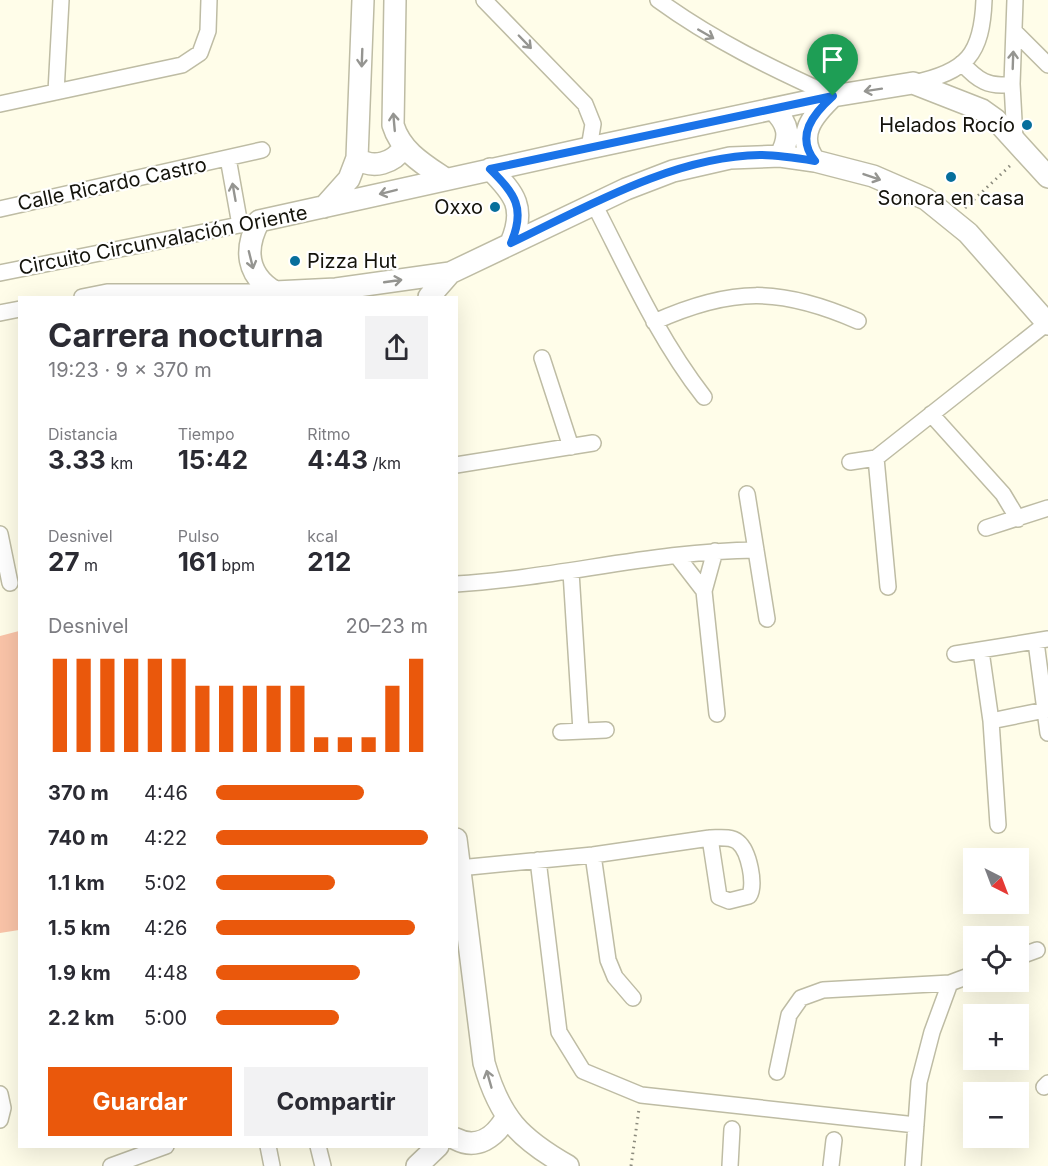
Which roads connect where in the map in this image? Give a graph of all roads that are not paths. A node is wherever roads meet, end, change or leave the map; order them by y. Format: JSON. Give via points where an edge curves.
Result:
{"nodes":[{"id":1,"x":61,"y":0,"type":"edge"},
{"id":2,"x":209,"y":0,"type":"edge"},
{"id":3,"x":363,"y":0,"type":"edge"},
{"id":4,"x":395,"y":0,"type":"edge"},
{"id":5,"x":484,"y":0,"type":"edge"},
{"id":6,"x":658,"y":0,"type":"edge"},
{"id":7,"x":984,"y":0,"type":"edge"},
{"id":8,"x":1015,"y":0,"type":"edge"},
{"id":9,"x":1014,"y":31,"type":"junction"},
{"id":10,"x":963,"y":63,"type":"junction"},
{"id":11,"x":1048,"y":65,"type":"edge"},
{"id":12,"x":914,"y":83,"type":"junction"},
{"id":13,"x":1012,"y":84,"type":"junction"},
{"id":14,"x":56,"y":92,"type":"junction"},
{"id":15,"x":833,"y":96,"type":"junction"},
{"id":16,"x":0,"y":104,"type":"edge"},
{"id":17,"x":773,"y":109,"type":"junction"},
{"id":18,"x":1020,"y":146,"type":"junction"},
{"id":19,"x":404,"y":147,"type":"junction"},
{"id":20,"x":588,"y":148,"type":"junction"},
{"id":21,"x":262,"y":150,"type":"dead end"},
{"id":22,"x":780,"y":156,"type":"junction"},
{"id":23,"x":357,"y":158,"type":"junction"},
{"id":24,"x":228,"y":159,"type":"junction"},
{"id":25,"x":815,"y":161,"type":"junction"},
{"id":26,"x":490,"y":169,"type":"junction"},
{"id":27,"x":1048,"y":177,"type":"edge"},
{"id":28,"x":444,"y":178,"type":"junction"},
{"id":29,"x":594,"y":204,"type":"junction"},
{"id":30,"x":324,"y":207,"type":"junction"},
{"id":31,"x":0,"y":209,"type":"edge"},
{"id":32,"x":250,"y":223,"type":"junction"},
{"id":33,"x":511,"y":243,"type":"junction"},
{"id":34,"x":0,"y":273,"type":"edge"},
{"id":35,"x":450,"y":273,"type":"junction"},
{"id":36,"x":275,"y":292,"type":"junction"},
{"id":37,"x":340,"y":293,"type":"edge"},
{"id":38,"x":87,"y":296,"type":"edge"},
{"id":39,"x":430,"y":296,"type":"edge"},
{"id":40,"x":18,"y":309,"type":"edge"},
{"id":41,"x":0,"y":313,"type":"edge"},
{"id":42,"x":1044,"y":315,"type":"edge"},
{"id":43,"x":858,"y":321,"type":"dead end"},
{"id":44,"x":654,"y":322,"type":"junction"},
{"id":45,"x":542,"y":358,"type":"dead end"},
{"id":46,"x":704,"y":397,"type":"dead end"},
{"id":47,"x":931,"y":414,"type":"junction"},
{"id":48,"x":594,"y":443,"type":"dead end"},
{"id":49,"x":571,"y":447,"type":"junction"},
{"id":50,"x":876,"y":458,"type":"junction"},
{"id":51,"x":850,"y":462,"type":"dead end"},
{"id":52,"x":458,"y":465,"type":"edge"},
{"id":53,"x":747,"y":494,"type":"dead end"},
{"id":54,"x":1048,"y":508,"type":"edge"},
{"id":55,"x":1018,"y":519,"type":"junction"},
{"id":56,"x":986,"y":528,"type":"dead end"},
{"id":57,"x":0,"y":534,"type":"edge"},
{"id":58,"x":756,"y":550,"type":"junction"},
{"id":59,"x":715,"y":551,"type":"junction"},
{"id":60,"x":677,"y":556,"type":"junction"},
{"id":61,"x":571,"y":572,"type":"junction"},
{"id":62,"x":10,"y":583,"type":"dead end"},
{"id":63,"x":458,"y":584,"type":"edge"},
{"id":64,"x":888,"y":587,"type":"dead end"},
{"id":65,"x":704,"y":591,"type":"junction"},
{"id":66,"x":767,"y":619,"type":"dead end"},
{"id":67,"x":1042,"y":641,"type":"edge"},
{"id":68,"x":981,"y":651,"type":"junction"},
{"id":69,"x":955,"y":654,"type":"dead end"},
{"id":70,"x":1045,"y":710,"type":"junction"},
{"id":71,"x":717,"y":714,"type":"dead end"},
{"id":72,"x":991,"y":721,"type":"junction"},
{"id":73,"x":606,"y":730,"type":"dead end"},
{"id":74,"x":581,"y":731,"type":"junction"},
{"id":75,"x":561,"y":732,"type":"dead end"},
{"id":76,"x":1048,"y":733,"type":"edge"},
{"id":77,"x":998,"y":825,"type":"dead end"},
{"id":78,"x":710,"y":838,"type":"dead end"},
{"id":79,"x":593,"y":855,"type":"junction"},
{"id":80,"x":458,"y":858,"type":"edge"},
{"id":81,"x":538,"y":860,"type":"junction"},
{"id":82,"x":459,"y":868,"type":"junction"},
{"id":83,"x":1037,"y":950,"type":"dead end"},
{"id":84,"x":1029,"y":953,"type":"edge"},
{"id":85,"x":963,"y":978,"type":"edge"},
{"id":86,"x":950,"y":983,"type":"junction"},
{"id":87,"x":633,"y":998,"type":"dead end"},
{"id":88,"x":777,"y":1072,"type":"dead end"},
{"id":89,"x":0,"y":1094,"type":"edge"},
{"id":90,"x":506,"y":1118,"type":"junction"},
{"id":91,"x":0,"y":1120,"type":"edge"},
{"id":92,"x":916,"y":1125,"type":"junction"},
{"id":93,"x":732,"y":1129,"type":"dead end"},
{"id":94,"x":458,"y":1140,"type":"edge"},
{"id":95,"x":834,"y":1140,"type":"dead end"},
{"id":96,"x":157,"y":1148,"type":"edge"},
{"id":97,"x":268,"y":1148,"type":"edge"},
{"id":98,"x":318,"y":1148,"type":"edge"},
{"id":99,"x":436,"y":1148,"type":"edge"},
{"id":100,"x":111,"y":1166,"type":"edge"},
{"id":101,"x":272,"y":1166,"type":"edge"},
{"id":102,"x":323,"y":1166,"type":"edge"},
{"id":103,"x":417,"y":1166,"type":"edge"},
{"id":104,"x":568,"y":1166,"type":"edge"},
{"id":105,"x":730,"y":1166,"type":"edge"},
{"id":106,"x":831,"y":1166,"type":"edge"},
{"id":107,"x":913,"y":1166,"type":"edge"}],
"edges":[{"from":1,"to":14,"type":"street"},
{"from":2,"to":14,"type":"street","via":[[208,31],[200,53],[182,65]]},
{"from":3,"to":23,"type":"street","name":"Circuito Circunvalación Oriente","one_way":true},
{"from":19,"to":4,"type":"street","one_way":true,"via":[[393,125]]},
{"from":5,"to":20,"type":"street","one_way":true,"via":[[585,104],[593,124]]},
{"from":6,"to":15,"type":"street","one_way":true,"via":[[744,55]]},
{"from":7,"to":10,"type":"street","via":[[981,38]]},
{"from":8,"to":9,"type":"street"},
{"from":9,"to":11,"type":"street"},
{"from":13,"to":9,"type":"street","one_way":true},
{"from":10,"to":12,"type":"street","via":[[937,78]]},
{"from":10,"to":13,"type":"street","via":[[983,82],[999,87]]},
{"from":12,"to":15,"type":"street","one_way":true},
{"from":12,"to":18,"type":"street","via":[[982,110]]},
{"from":13,"to":18,"type":"street"},
{"from":14,"to":16,"type":"street"},
{"from":15,"to":17,"type":"street"},
{"from":15,"to":25,"type":"street","via":[[812,118],[807,130],[808,149]]},
{"from":17,"to":20,"type":"street"},
{"from":17,"to":22,"type":"street","via":[[788,131]]},
{"from":18,"to":27,"type":"street"},
{"from":19,"to":23,"type":"street","via":[[382,163]]},
{"from":19,"to":28,"type":"street"},
{"from":20,"to":26,"type":"street"},
{"from":21,"to":24,"type":"street"},
{"from":22,"to":25,"type":"street"},
{"from":22,"to":29,"type":"street","via":[[730,158],[673,171]]},
{"from":23,"to":30,"type":"street","name":"Circuito Circunvalación Oriente","via":[[349,179]]},
{"from":24,"to":31,"type":"street","name":"Calle Ricardo Castro"},
{"from":32,"to":24,"type":"street","name":"Calle Ricardo Castro","one_way":true},
{"from":25,"to":42,"type":"street","one_way":true,"via":[[873,176],[926,199],[953,219]]},
{"from":26,"to":28,"type":"street"},
{"from":26,"to":33,"type":"street","via":[[516,201],[519,221]]},
{"from":28,"to":30,"type":"street","one_way":true},
{"from":29,"to":33,"type":"street"},
{"from":29,"to":44,"type":"street"},
{"from":30,"to":32,"type":"street","name":"Circuito Circunvalación Oriente"},
{"from":32,"to":34,"type":"street","name":"Circuito Circunvalación Oriente"},
{"from":32,"to":36,"type":"street","one_way":true,"via":[[250,264],[259,280]]},
{"from":33,"to":35,"type":"street"},
{"from":37,"to":35,"type":"street","one_way":true},
{"from":35,"to":39,"type":"street"},
{"from":36,"to":37,"type":"street"},
{"from":36,"to":38,"type":"street","via":[[108,292]]},
{"from":40,"to":41,"type":"street"},
{"from":42,"to":47,"type":"street"},
{"from":43,"to":44,"type":"street","via":[[819,304],[777,295],[735,296],[693,304]]},
{"from":44,"to":46,"type":"street","via":[[677,362]]},
{"from":45,"to":49,"type":"street"},
{"from":47,"to":50,"type":"street"},
{"from":47,"to":55,"type":"street","via":[[1003,494]]},
{"from":48,"to":49,"type":"street"},
{"from":49,"to":52,"type":"street"},
{"from":50,"to":51,"type":"street"},
{"from":50,"to":64,"type":"street"},
{"from":53,"to":58,"type":"street"},
{"from":54,"to":55,"type":"street"},
{"from":55,"to":56,"type":"street"},
{"from":57,"to":62,"type":"street"},
{"from":58,"to":59,"type":"street"},
{"from":58,"to":66,"type":"street"},
{"from":59,"to":60,"type":"street"},
{"from":59,"to":65,"type":"street"},
{"from":60,"to":61,"type":"street"},
{"from":60,"to":65,"type":"street"},
{"from":61,"to":63,"type":"street"},
{"from":61,"to":74,"type":"street"},
{"from":65,"to":71,"type":"street"},
{"from":67,"to":68,"type":"street"},
{"from":67,"to":70,"type":"street"},
{"from":68,"to":69,"type":"street"},
{"from":68,"to":72,"type":"street"},
{"from":70,"to":72,"type":"street"},
{"from":70,"to":76,"type":"street"},
{"from":72,"to":77,"type":"street"},
{"from":73,"to":74,"type":"street"},
{"from":74,"to":75,"type":"street"},
{"from":78,"to":79,"type":"street"},
{"from":79,"to":81,"type":"street"},
{"from":79,"to":87,"type":"street","via":[[608,960]]},
{"from":80,"to":82,"type":"street"},
{"from":81,"to":82,"type":"street"},
{"from":81,"to":92,"type":"street","via":[[559,1032],[583,1071],[641,1095]]},
{"from":90,"to":82,"type":"street","one_way":true,"via":[[493,1094],[484,1063]]},
{"from":83,"to":84,"type":"street"},
{"from":85,"to":86,"type":"street"},
{"from":86,"to":88,"type":"street","via":[[824,990],[801,998],[789,1015]]},
{"from":86,"to":92,"type":"street","via":[[919,1082]]},
{"from":89,"to":91,"type":"street"},
{"from":90,"to":94,"type":"street","via":[[495,1133],[481,1142]]},
{"from":90,"to":104,"type":"street","via":[[541,1151]]},
{"from":92,"to":107,"type":"street"},
{"from":93,"to":105,"type":"street"},
{"from":95,"to":106,"type":"street"},
{"from":96,"to":100,"type":"street"},
{"from":97,"to":101,"type":"street"},
{"from":98,"to":102,"type":"street"},
{"from":99,"to":103,"type":"street"}]}
